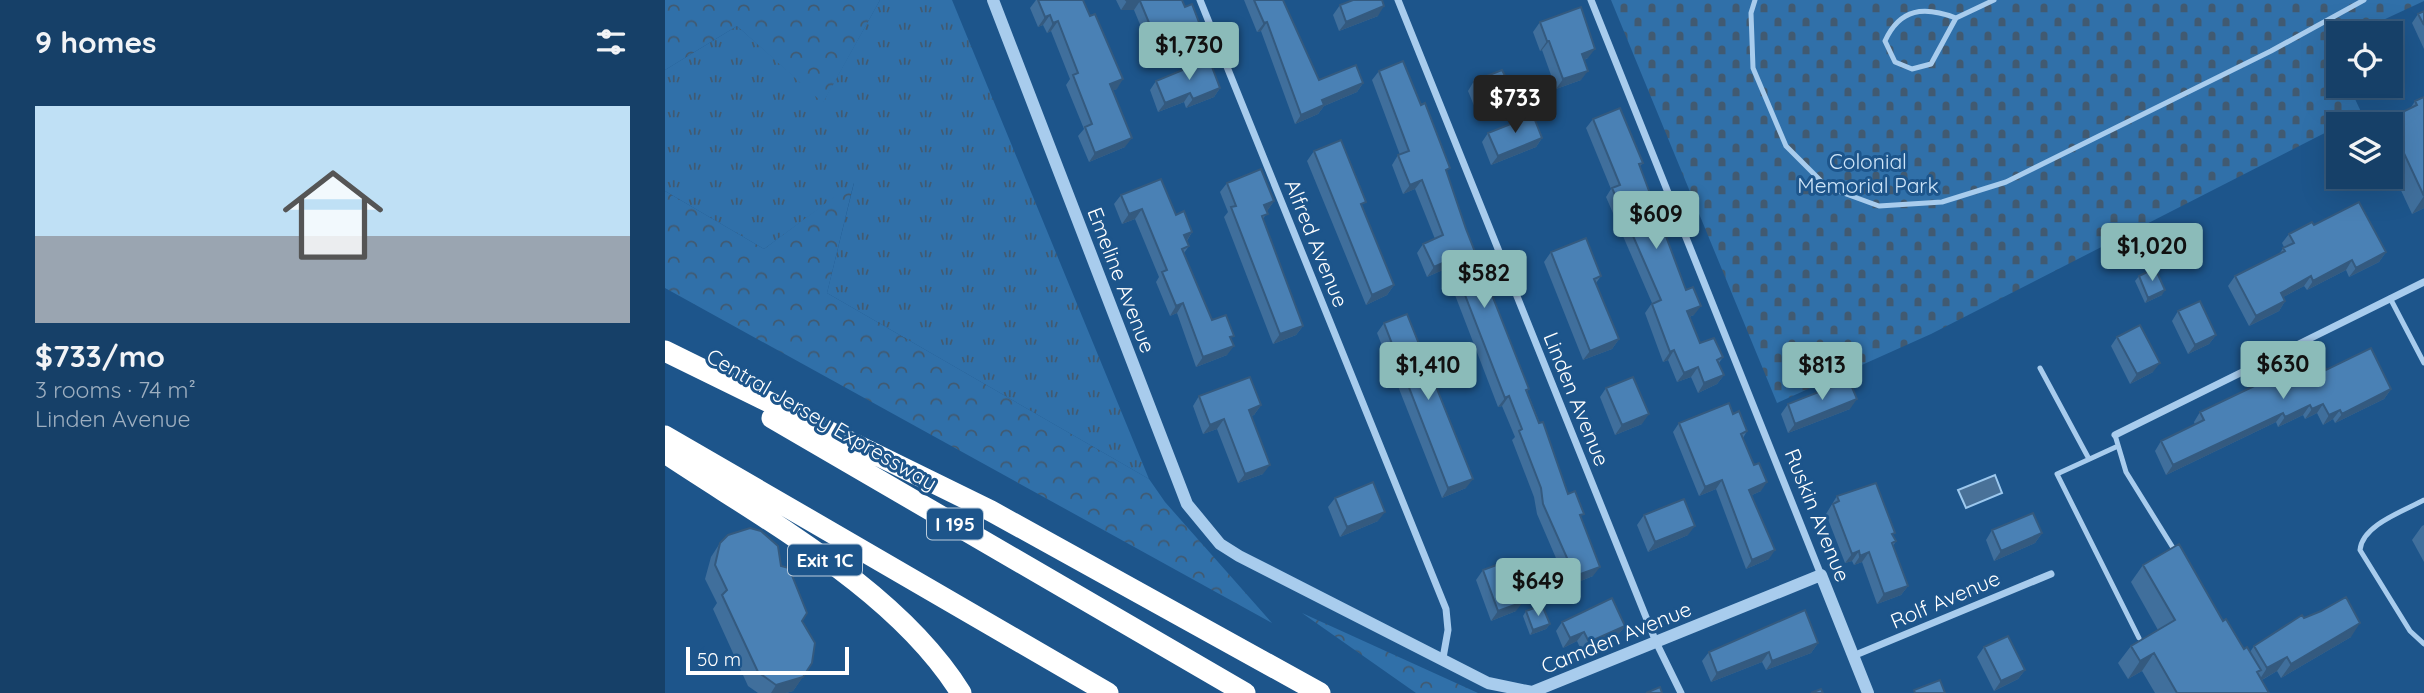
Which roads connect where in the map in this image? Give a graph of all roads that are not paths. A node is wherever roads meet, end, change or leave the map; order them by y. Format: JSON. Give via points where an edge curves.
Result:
{"nodes":[{"id":1,"x":993,"y":0,"type":"edge"},
{"id":2,"x":1200,"y":0,"type":"edge"},
{"id":3,"x":1398,"y":0,"type":"edge"},
{"id":4,"x":1591,"y":0,"type":"edge"},
{"id":5,"x":1755,"y":0,"type":"edge"},
{"id":6,"x":1994,"y":0,"type":"edge"},
{"id":7,"x":2364,"y":0,"type":"edge"},
{"id":8,"x":1956,"y":18,"type":"junction"},
{"id":9,"x":2424,"y":282,"type":"edge"},
{"id":10,"x":2390,"y":298,"type":"junction"},
{"id":11,"x":665,"y":353,"type":"edge"},
{"id":12,"x":2424,"y":363,"type":"edge"},
{"id":13,"x":2039,"y":368,"type":"dead end"},
{"id":14,"x":2115,"y":435,"type":"joint"},
{"id":15,"x":665,"y":436,"type":"edge"},
{"id":16,"x":2118,"y":446,"type":"junction"},
{"id":17,"x":665,"y":453,"type":"edge"},
{"id":18,"x":2088,"y":459,"type":"junction"},
{"id":19,"x":2424,"y":500,"type":"edge"},
{"id":20,"x":2177,"y":555,"type":"edge"},
{"id":21,"x":1238,"y":556,"type":"joint"},
{"id":22,"x":2051,"y":574,"type":"dead end"},
{"id":23,"x":1821,"y":575,"type":"junction"},
{"id":24,"x":2139,"y":638,"type":"edge"},
{"id":25,"x":1656,"y":642,"type":"junction"},
{"id":26,"x":2424,"y":644,"type":"edge"},
{"id":27,"x":1853,"y":656,"type":"junction"},
{"id":28,"x":1443,"y":658,"type":"junction"},
{"id":29,"x":961,"y":693,"type":"edge"},
{"id":30,"x":1108,"y":693,"type":"edge"},
{"id":31,"x":1245,"y":693,"type":"edge"},
{"id":32,"x":1320,"y":693,"type":"edge"},
{"id":33,"x":1681,"y":693,"type":"edge"},
{"id":34,"x":1868,"y":693,"type":"edge"}],
"edges":[{"from":1,"to":21,"type":"street","name":"Emeline Avenue","via":[[1187,504],[1220,544]]},
{"from":2,"to":28,"type":"street","name":"Alfred Avenue","via":[[1446,609]]},
{"from":3,"to":25,"type":"street","name":"Linden Avenue"},
{"from":4,"to":23,"type":"street","name":"Ruskin Avenue"},
{"from":5,"to":7,"type":"lane","via":[[1751,13],[1753,68],[1786,146],[1827,187],[1878,206],[1942,202],[2006,182]]},
{"from":6,"to":8,"type":"lane"},
{"from":8,"to":8,"type":"lane","via":[[1931,64],[1912,69],[1895,62],[1885,41],[1893,23],[1912,12],[1937,11]]},
{"from":9,"to":10,"type":"street"},
{"from":10,"to":12,"type":"lane"},
{"from":10,"to":14,"type":"street"},
{"from":11,"to":31,"type":"highway","name":"Central Jersey Expressway","number":"I 195"},
{"from":11,"to":32,"type":"highway","via":[[991,511]]},
{"from":13,"to":18,"type":"lane"},
{"from":14,"to":16,"type":"lane"},
{"from":15,"to":30,"type":"highway"},
{"from":16,"to":18,"type":"lane"},
{"from":16,"to":20,"type":"lane","via":[[2126,472]]},
{"from":17,"to":29,"type":"highway","number":"Exit 1C","via":[[851,577],[924,645]]},
{"from":18,"to":24,"type":"lane","via":[[2057,474]]},
{"from":19,"to":26,"type":"lane","via":[[2370,530],[2360,550],[2410,631]]},
{"from":21,"to":28,"type":"street","name":"Camden Avenue"},
{"from":22,"to":27,"type":"street","name":"Rolf Avenue"},
{"from":23,"to":25,"type":"street","name":"Camden Avenue"},
{"from":23,"to":27,"type":"street","name":"Ruskin Avenue"},
{"from":25,"to":28,"type":"street","name":"Camden Avenue","via":[[1532,692],[1488,683]]},
{"from":25,"to":33,"type":"street","name":"Linden Avenue"},
{"from":27,"to":34,"type":"street","name":"Ruskin Avenue"}]}
